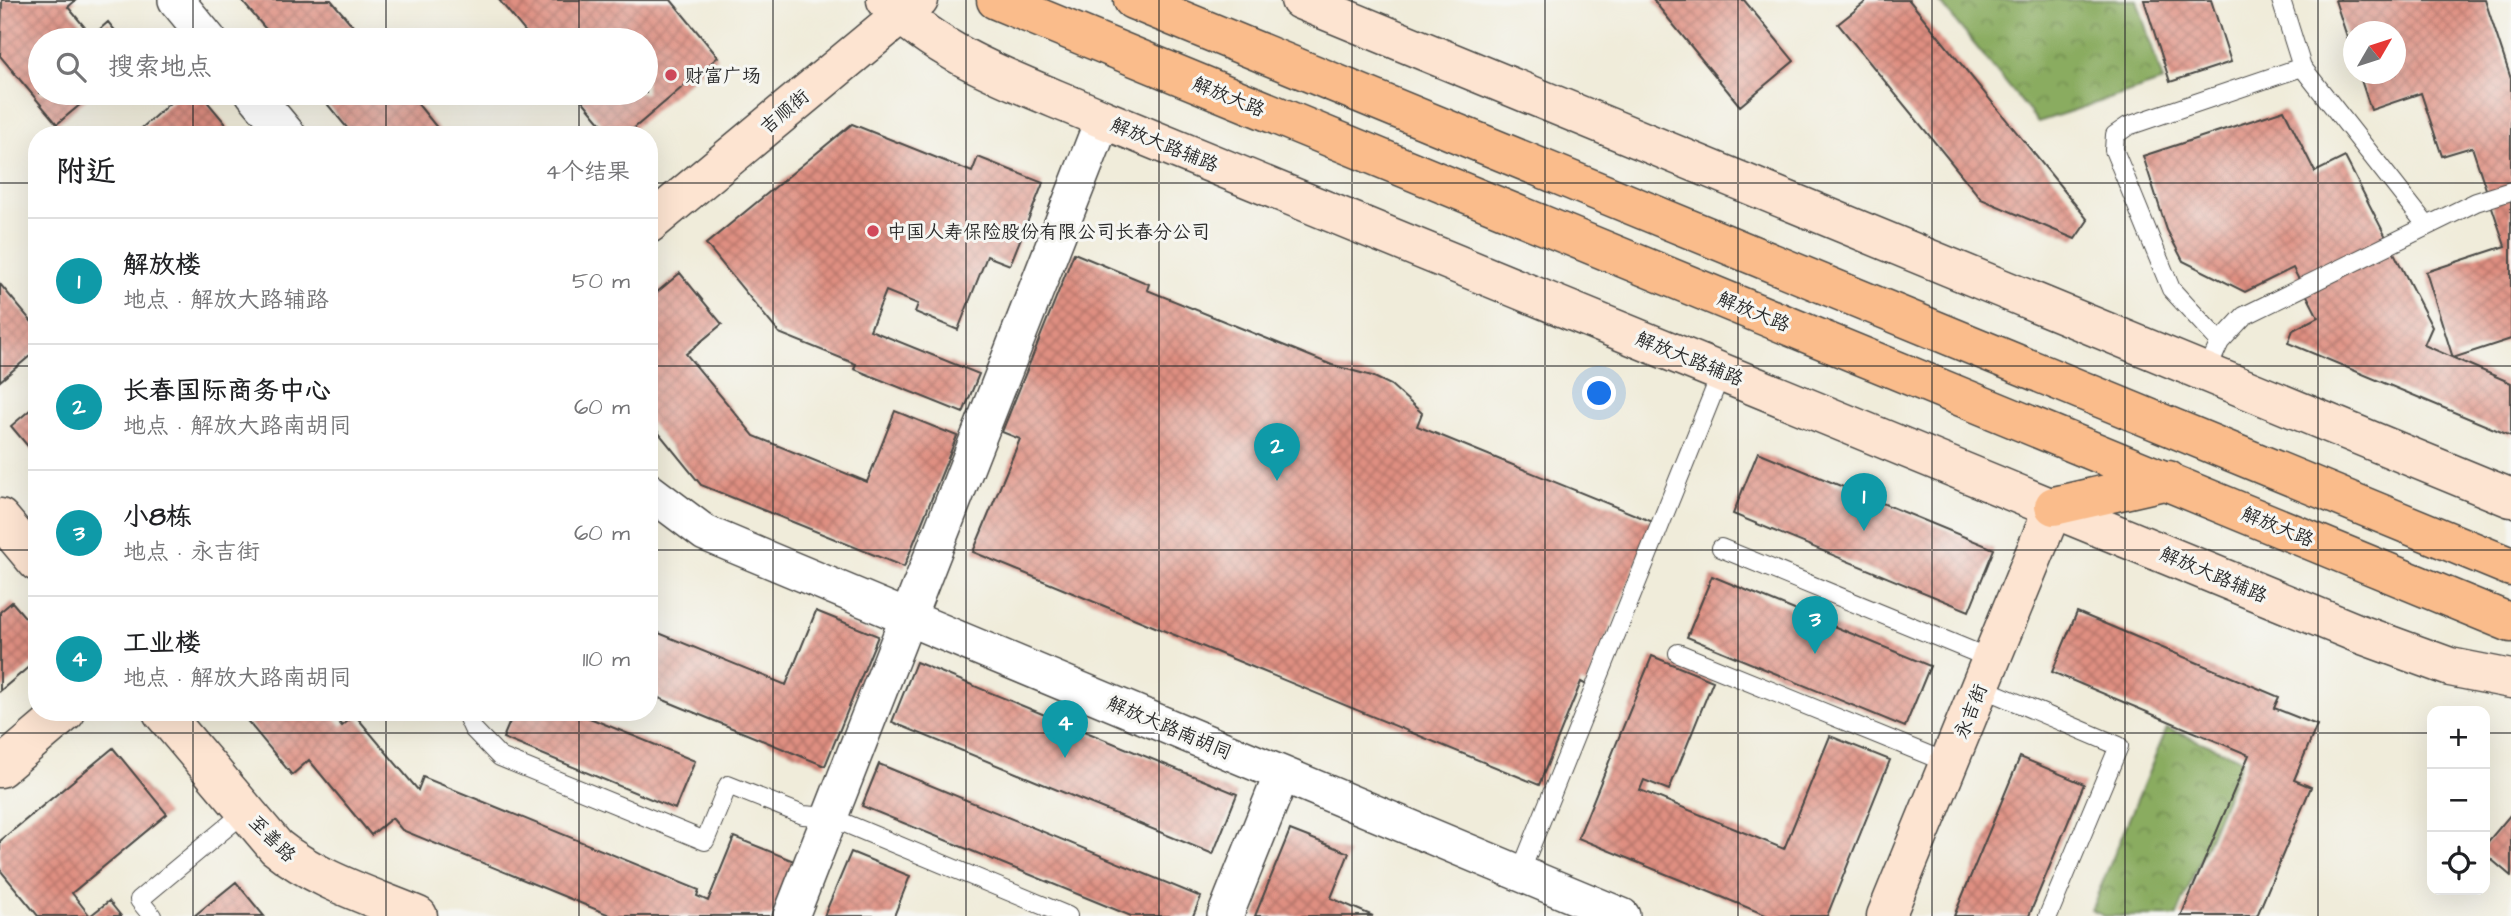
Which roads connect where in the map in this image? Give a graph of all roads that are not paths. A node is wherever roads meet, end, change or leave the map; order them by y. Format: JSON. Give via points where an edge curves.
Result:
{"nodes":[{"id":1,"x":176,"y":0,"type":"edge"},
{"id":2,"x":996,"y":0,"type":"edge"},
{"id":3,"x":1133,"y":0,"type":"edge"},
{"id":4,"x":1300,"y":0,"type":"edge"},
{"id":5,"x":2281,"y":0,"type":"edge"},
{"id":6,"x":902,"y":5,"type":"edge"},
{"id":7,"x":199,"y":28,"type":"edge"},
{"id":8,"x":2302,"y":66,"type":"junction"},
{"id":9,"x":263,"y":105,"type":"edge"},
{"id":10,"x":1103,"y":119,"type":"junction"},
{"id":11,"x":280,"y":126,"type":"edge"},
{"id":12,"x":2511,"y":191,"type":"edge"},
{"id":13,"x":658,"y":216,"type":"edge"},
{"id":14,"x":2427,"y":226,"type":"junction"},
{"id":15,"x":2213,"y":357,"type":"junction"},
{"id":16,"x":1722,"y":372,"type":"junction"},
{"id":17,"x":2168,"y":480,"type":"junction"},
{"id":18,"x":658,"y":498,"type":"edge"},
{"id":19,"x":2511,"y":498,"type":"edge"},
{"id":20,"x":2054,"y":506,"type":"junction"},
{"id":21,"x":0,"y":518,"type":"edge"},
{"id":22,"x":1721,"y":548,"type":"dead end"},
{"id":23,"x":28,"y":551,"type":"edge"},
{"id":24,"x":2511,"y":567,"type":"edge"},
{"id":25,"x":908,"y":618,"type":"junction"},
{"id":26,"x":2511,"y":623,"type":"edge"},
{"id":27,"x":1678,"y":653,"type":"dead end"},
{"id":28,"x":1985,"y":673,"type":"junction"},
{"id":29,"x":2511,"y":678,"type":"edge"},
{"id":30,"x":55,"y":721,"type":"edge"},
{"id":31,"x":170,"y":721,"type":"edge"},
{"id":32,"x":469,"y":721,"type":"edge"},
{"id":33,"x":1948,"y":763,"type":"junction"},
{"id":34,"x":0,"y":768,"type":"edge"},
{"id":35,"x":1282,"y":774,"type":"junction"},
{"id":36,"x":246,"y":811,"type":"junction"},
{"id":37,"x":830,"y":817,"type":"junction"},
{"id":38,"x":1520,"y":873,"type":"junction"},
{"id":39,"x":409,"y":914,"type":"edge"},
{"id":40,"x":152,"y":916,"type":"edge"},
{"id":41,"x":792,"y":916,"type":"edge"},
{"id":42,"x":1069,"y":916,"type":"edge"},
{"id":43,"x":1225,"y":916,"type":"edge"},
{"id":44,"x":1622,"y":916,"type":"edge"},
{"id":45,"x":1886,"y":916,"type":"edge"},
{"id":46,"x":2049,"y":916,"type":"edge"}],
"edges":[{"from":1,"to":7,"type":"street"},
{"from":2,"to":17,"type":"main road","name":"解放大路"},
{"from":3,"to":24,"type":"main road"},
{"from":4,"to":15,"type":"street"},
{"from":5,"to":8,"type":"lane"},
{"from":6,"to":10,"type":"street","name":"解放大路辅路","via":[[963,58]]},
{"from":6,"to":13,"type":"street","name":"吉顺街"},
{"from":8,"to":14,"type":"lane"},
{"from":8,"to":15,"type":"lane","via":[[2129,126],[2115,135],[2114,150],[2171,289]]},
{"from":9,"to":11,"type":"street"},
{"from":10,"to":16,"type":"street","name":"解放大路辅路"},
{"from":10,"to":25,"type":"street"},
{"from":12,"to":14,"type":"lane"},
{"from":14,"to":15,"type":"lane","via":[[2244,316]]},
{"from":15,"to":19,"type":"street"},
{"from":16,"to":20,"type":"street","name":"解放大路辅路"},
{"from":16,"to":38,"type":"lane"},
{"from":17,"to":20,"type":"main road"},
{"from":17,"to":26,"type":"main road","name":"解放大路"},
{"from":18,"to":25,"type":"street","name":"解放大路南胡同","via":[[705,533]]},
{"from":20,"to":28,"type":"street","name":"永吉街"},
{"from":20,"to":29,"type":"street","name":"解放大路辅路","via":[[2357,633],[2450,667]]},
{"from":21,"to":23,"type":"street"},
{"from":22,"to":28,"type":"lane"},
{"from":25,"to":35,"type":"street","name":"解放大路南胡同"},
{"from":25,"to":37,"type":"street"},
{"from":27,"to":33,"type":"lane"},
{"from":28,"to":33,"type":"street","name":"永吉街"},
{"from":28,"to":46,"type":"lane","via":[[2119,746]]},
{"from":30,"to":34,"type":"street"},
{"from":31,"to":36,"type":"street","name":"至善路"},
{"from":32,"to":37,"type":"lane","via":[[500,757],[705,841],[728,785],[803,815]]},
{"from":33,"to":45,"type":"street","name":"永吉街"},
{"from":35,"to":38,"type":"street","name":"解放大路南胡同"},
{"from":35,"to":43,"type":"street"},
{"from":36,"to":39,"type":"street","name":"至善路","via":[[293,861]]},
{"from":36,"to":40,"type":"lane","via":[[139,900]]},
{"from":37,"to":41,"type":"street"},
{"from":37,"to":42,"type":"lane"},
{"from":38,"to":44,"type":"street","name":"解放大路南胡同"}]}
